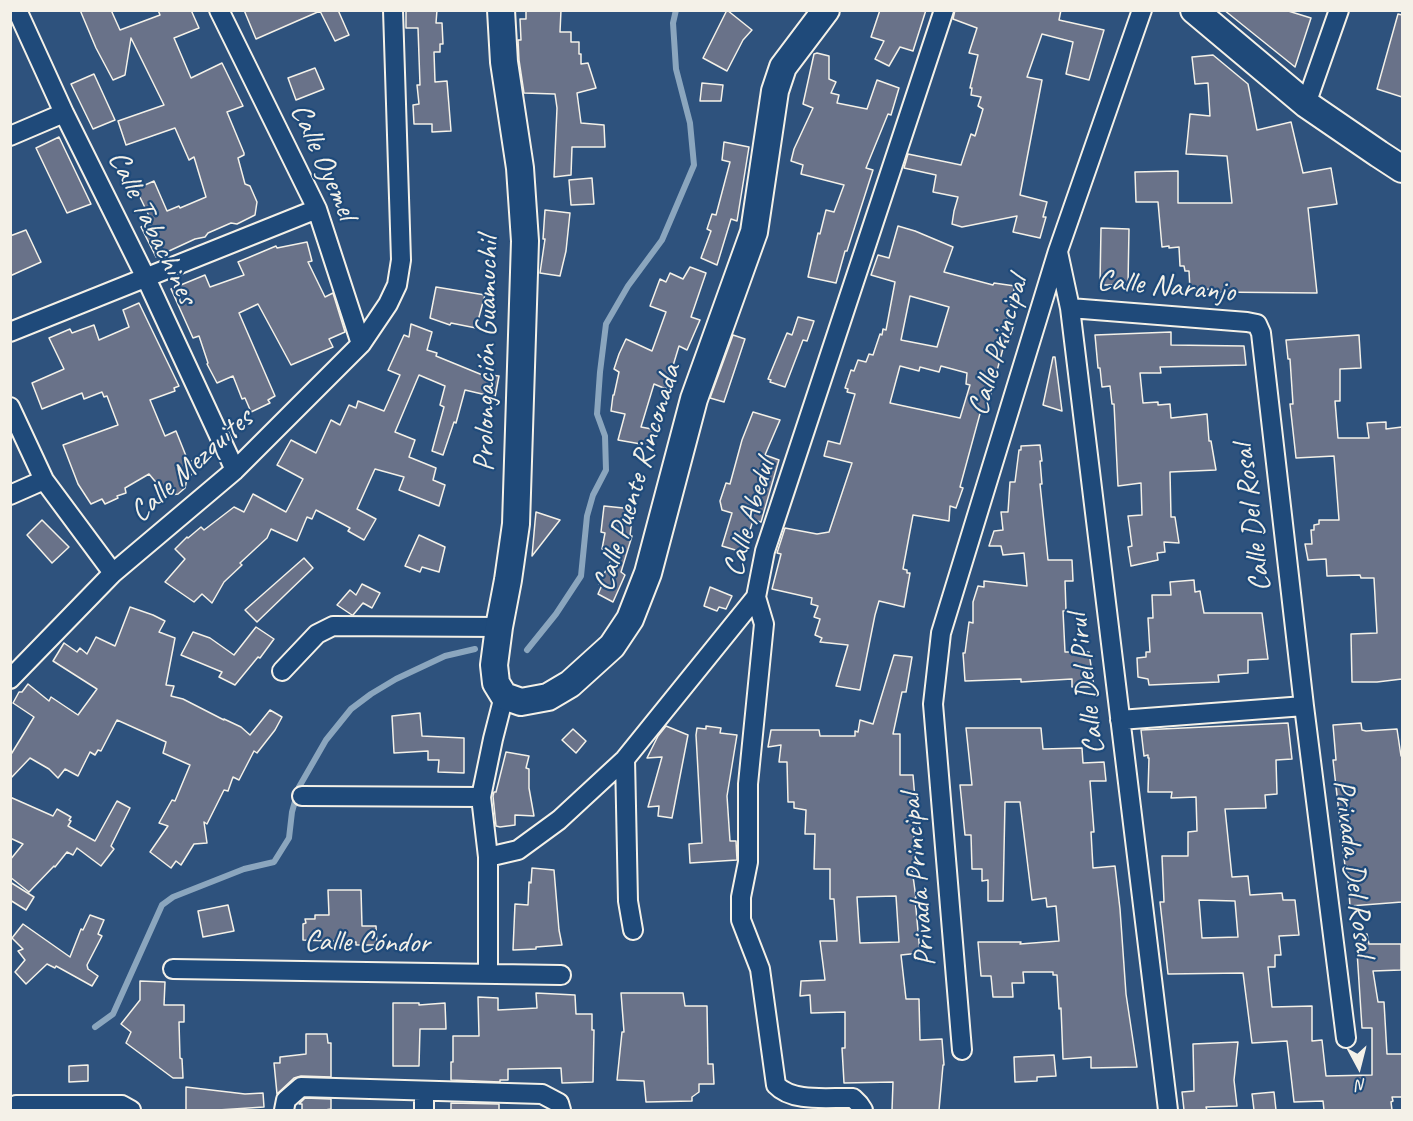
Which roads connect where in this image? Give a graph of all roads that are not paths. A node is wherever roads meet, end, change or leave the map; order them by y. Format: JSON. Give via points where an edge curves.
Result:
{"nodes":[{"id":1,"x":17,"y":10,"type":"edge"},
{"id":2,"x":219,"y":10,"type":"edge"},
{"id":3,"x":393,"y":10,"type":"edge"},
{"id":4,"x":501,"y":10,"type":"edge"},
{"id":5,"x":825,"y":10,"type":"edge"},
{"id":6,"x":944,"y":10,"type":"edge"},
{"id":7,"x":1142,"y":10,"type":"edge"},
{"id":8,"x":1194,"y":10,"type":"edge"},
{"id":9,"x":1339,"y":10,"type":"edge"},
{"id":10,"x":1306,"y":104,"type":"junction"},
{"id":11,"x":64,"y":113,"type":"junction"},
{"id":12,"x":10,"y":136,"type":"edge"},
{"id":13,"x":1402,"y":169,"type":"edge"},
{"id":14,"x":317,"y":209,"type":"junction"},
{"id":15,"x":1058,"y":251,"type":"junction"},
{"id":16,"x":146,"y":278,"type":"junction"},
{"id":17,"x":1070,"y":308,"type":"junction"},
{"id":18,"x":1257,"y":324,"type":"joint"},
{"id":19,"x":10,"y":332,"type":"edge"},
{"id":20,"x":361,"y":344,"type":"junction"},
{"id":21,"x":10,"y":407,"type":"edge"},
{"id":22,"x":235,"y":470,"type":"junction"},
{"id":23,"x":44,"y":480,"type":"junction"},
{"id":24,"x":10,"y":495,"type":"edge"},
{"id":25,"x":113,"y":573,"type":"junction"},
{"id":26,"x":756,"y":597,"type":"junction"},
{"id":27,"x":499,"y":627,"type":"junction"},
{"id":28,"x":282,"y":671,"type":"dead end"},
{"id":29,"x":10,"y":679,"type":"edge"},
{"id":30,"x":504,"y":696,"type":"junction"},
{"id":31,"x":933,"y":704,"type":"joint"},
{"id":32,"x":1304,"y":706,"type":"junction"},
{"id":33,"x":1120,"y":720,"type":"junction"},
{"id":34,"x":625,"y":759,"type":"junction"},
{"id":35,"x":302,"y":796,"type":"dead end"},
{"id":36,"x":481,"y":797,"type":"junction"},
{"id":37,"x":488,"y":857,"type":"junction"},
{"id":38,"x":633,"y":930,"type":"dead end"},
{"id":39,"x":173,"y":969,"type":"dead end"},
{"id":40,"x":488,"y":974,"type":"junction"},
{"id":41,"x":561,"y":975,"type":"dead end"},
{"id":42,"x":1346,"y":1038,"type":"dead end"},
{"id":43,"x":962,"y":1050,"type":"dead end"},
{"id":44,"x":424,"y":1091,"type":"junction"},
{"id":45,"x":12,"y":1103,"type":"edge"},
{"id":46,"x":285,"y":1105,"type":"edge"},
{"id":47,"x":560,"y":1107,"type":"edge"},
{"id":48,"x":131,"y":1110,"type":"edge"},
{"id":49,"x":424,"y":1110,"type":"edge"},
{"id":50,"x":863,"y":1110,"type":"edge"},
{"id":51,"x":1168,"y":1110,"type":"edge"}],
"edges":[{"from":1,"to":11,"type":"street","name":"Calle Tabachines"},
{"from":2,"to":14,"type":"street","name":"Calle Oyemel"},
{"from":3,"to":20,"type":"street","name":"Calle Mezquites","via":[[401,260],[397,285],[388,304]]},
{"from":4,"to":27,"type":"street","name":"Prolongación Guamuchil","via":[[525,241],[516,524]]},
{"from":5,"to":30,"type":"street","name":"Calle Puente Rinconada","via":[[783,67],[775,91],[754,232],[694,399],[648,573],[630,619],[612,646],[570,684],[548,697],[521,702]]},
{"from":6,"to":26,"type":"street","name":"Calle Abedul","via":[[765,551]]},
{"from":7,"to":15,"type":"street","name":"Calle Principal"},
{"from":8,"to":10,"type":"street"},
{"from":9,"to":10,"type":"street"},
{"from":10,"to":13,"type":"street"},
{"from":11,"to":12,"type":"street"},
{"from":11,"to":16,"type":"street","name":"Calle Tabachines"},
{"from":14,"to":16,"type":"street"},
{"from":14,"to":20,"type":"street","name":"Calle Oyemel"},
{"from":15,"to":17,"type":"street","name":"Calle Del Pirul"},
{"from":15,"to":31,"type":"street","name":"Calle Principal","via":[[940,633]]},
{"from":16,"to":19,"type":"street"},
{"from":16,"to":22,"type":"street","name":"Calle Tabachines"},
{"from":17,"to":18,"type":"street","name":"Calle Naranjo"},
{"from":17,"to":33,"type":"street","name":"Calle Del Pirul"},
{"from":18,"to":32,"type":"street","name":"Calle Del Rosal"},
{"from":20,"to":22,"type":"street","name":"Calle Mezquites"},
{"from":21,"to":23,"type":"street"},
{"from":22,"to":25,"type":"street","name":"Calle Mezquites"},
{"from":23,"to":24,"type":"street"},
{"from":23,"to":25,"type":"street"},
{"from":25,"to":29,"type":"street","name":"Calle Mezquites"},
{"from":26,"to":34,"type":"street"},
{"from":26,"to":50,"type":"street","name":"Calle Abedul","via":[[764,624],[748,784],[748,862],[741,920],[760,969],[776,1084],[798,1097],[853,1098]]},
{"from":27,"to":28,"type":"street","via":[[333,626],[316,634]]},
{"from":27,"to":30,"type":"street","name":"Prolongación Guamuchil","via":[[494,665],[496,683]]},
{"from":30,"to":36,"type":"street"},
{"from":31,"to":43,"type":"street","name":"Privada Principal"},
{"from":32,"to":33,"type":"street"},
{"from":32,"to":42,"type":"street","name":"Privada Del Rosal"},
{"from":33,"to":51,"type":"street","name":"Calle Del Pirul"},
{"from":34,"to":37,"type":"street","via":[[559,820],[518,850]]},
{"from":34,"to":38,"type":"street","via":[[628,901]]},
{"from":35,"to":36,"type":"street"},
{"from":36,"to":37,"type":"street"},
{"from":37,"to":40,"type":"street"},
{"from":39,"to":40,"type":"street","name":"Calle Cóndor"},
{"from":40,"to":41,"type":"street","name":"Calle Cóndor"},
{"from":44,"to":46,"type":"street","via":[[301,1088]]},
{"from":44,"to":47,"type":"street","via":[[542,1094]]},
{"from":44,"to":49,"type":"street"},
{"from":45,"to":48,"type":"street","via":[[122,1106]]}]}
